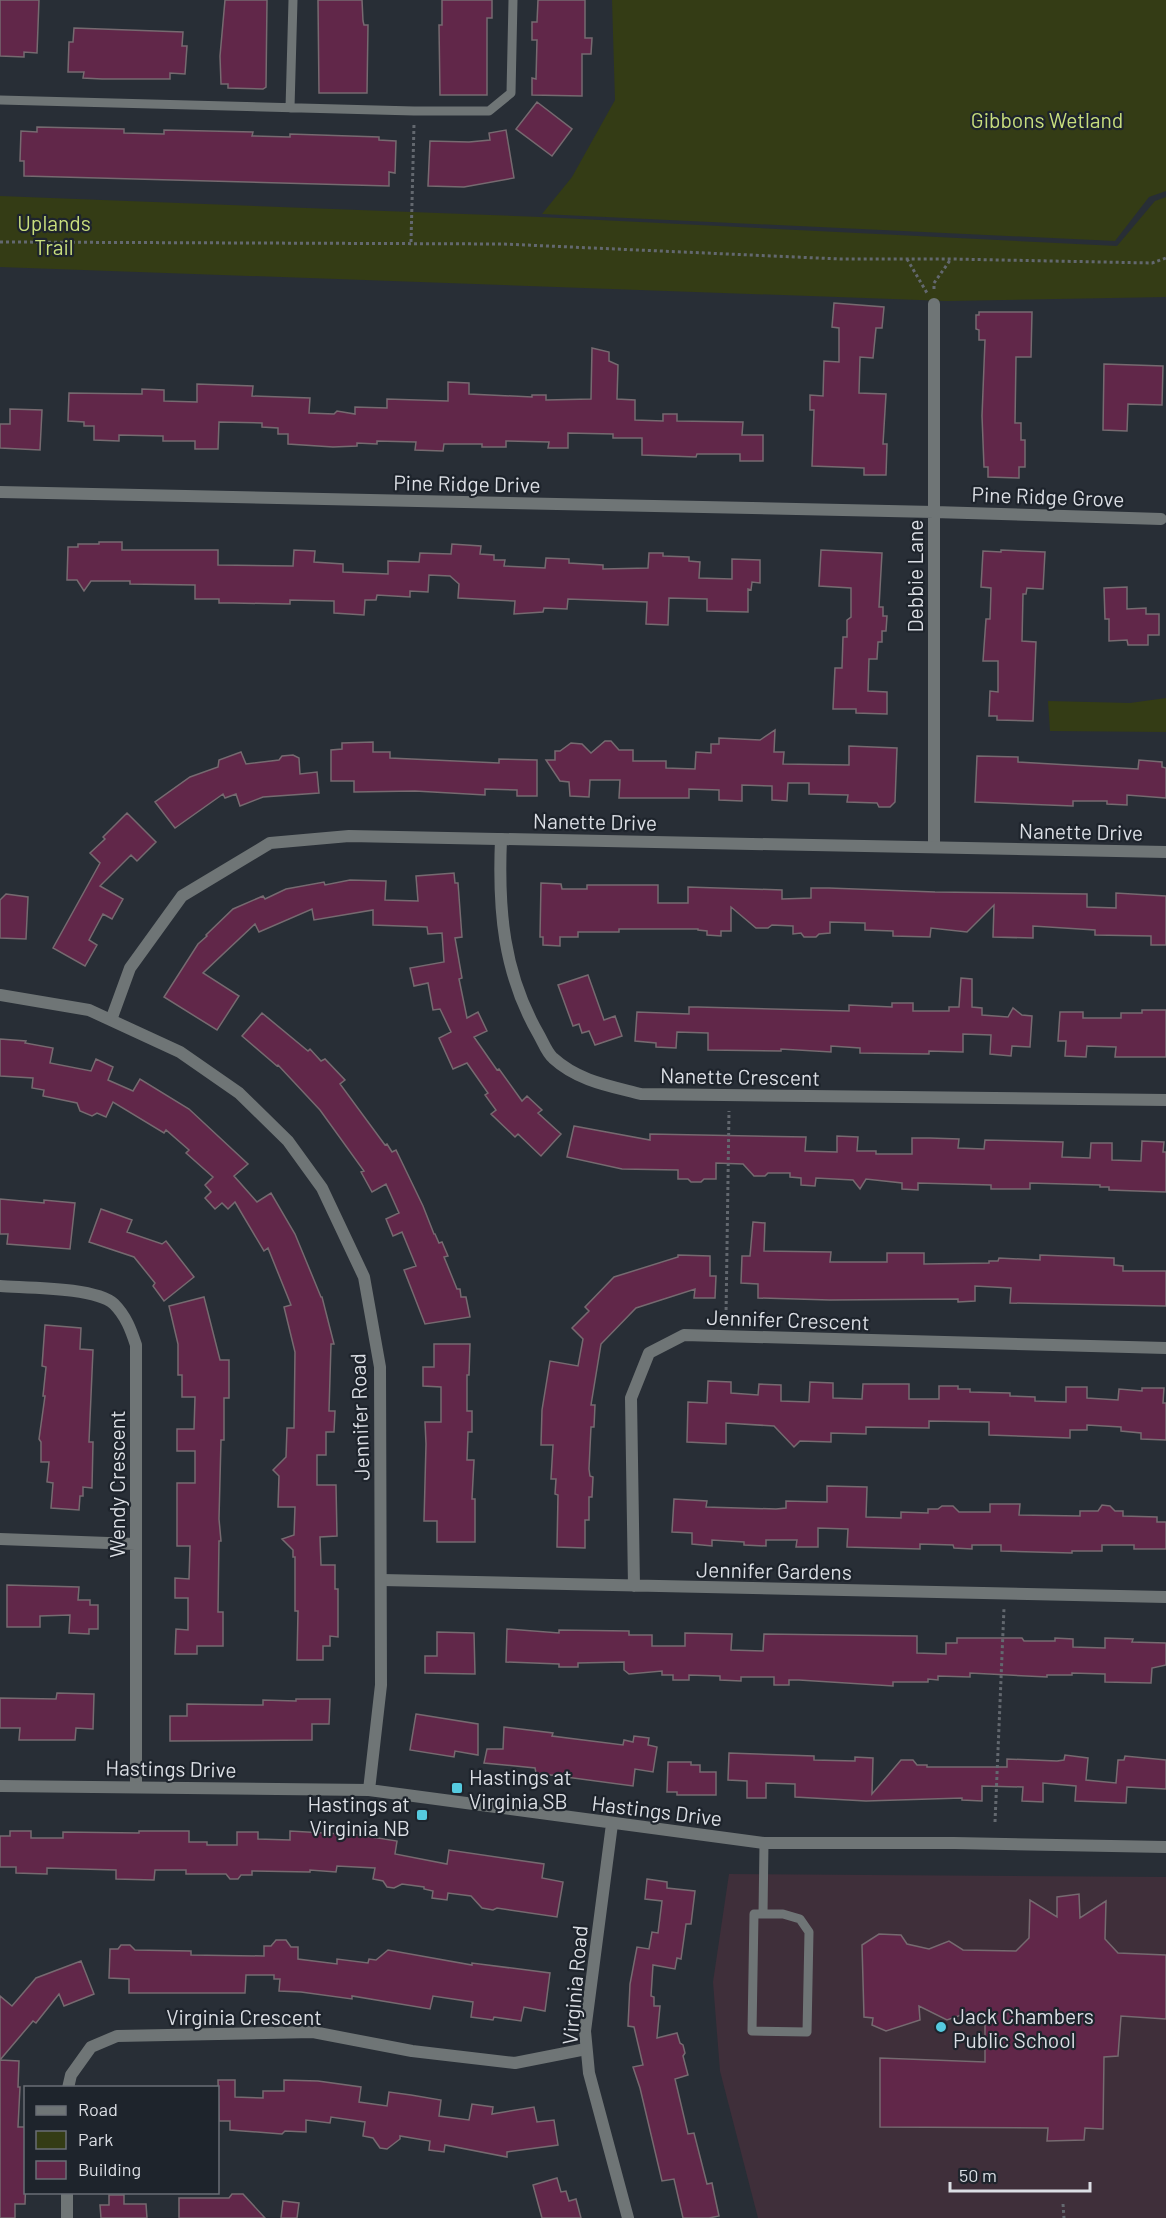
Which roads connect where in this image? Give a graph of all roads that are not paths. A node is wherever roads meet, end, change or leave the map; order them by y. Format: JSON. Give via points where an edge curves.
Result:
{"nodes":[{"id":1,"x":293,"y":0,"type":"edge"},
{"id":2,"x":513,"y":0,"type":"edge"},
{"id":3,"x":0,"y":100,"type":"edge"},
{"id":4,"x":290,"y":108,"type":"junction"},
{"id":5,"x":934,"y":304,"type":"road end"},
{"id":6,"x":0,"y":492,"type":"edge"},
{"id":7,"x":934,"y":512,"type":"junction"},
{"id":8,"x":1161,"y":519,"type":"dead end"},
{"id":9,"x":501,"y":839,"type":"junction"},
{"id":10,"x":934,"y":847,"type":"junction"},
{"id":11,"x":1166,"y":852,"type":"edge"},
{"id":12,"x":0,"y":995,"type":"edge"},
{"id":13,"x":111,"y":1020,"type":"junction"},
{"id":14,"x":1166,"y":1101,"type":"edge"},
{"id":15,"x":0,"y":1286,"type":"edge"},
{"id":16,"x":1166,"y":1348,"type":"edge"},
{"id":17,"x":0,"y":1539,"type":"edge"},
{"id":18,"x":135,"y":1544,"type":"junction"},
{"id":19,"x":382,"y":1581,"type":"junction"},
{"id":20,"x":634,"y":1586,"type":"junction"},
{"id":21,"x":1166,"y":1597,"type":"edge"},
{"id":22,"x":0,"y":1786,"type":"edge"},
{"id":23,"x":136,"y":1787,"type":"junction"},
{"id":24,"x":369,"y":1790,"type":"junction"},
{"id":25,"x":612,"y":1824,"type":"junction"},
{"id":26,"x":764,"y":1843,"type":"junction"},
{"id":27,"x":1166,"y":1847,"type":"edge"},
{"id":28,"x":763,"y":1914,"type":"junction"},
{"id":29,"x":586,"y":2049,"type":"junction"},
{"id":30,"x":68,"y":2086,"type":"edge"},
{"id":31,"x":67,"y":2194,"type":"edge"},
{"id":32,"x":67,"y":2218,"type":"edge"},
{"id":33,"x":628,"y":2218,"type":"edge"}],
"edges":[{"from":1,"to":4,"type":"lane"},
{"from":2,"to":4,"type":"lane","via":[[511,93],[489,111]]},
{"from":3,"to":4,"type":"lane"},
{"from":5,"to":7,"type":"street","name":"Debbie Lane"},
{"from":6,"to":7,"type":"street","name":"Pine Ridge Drive"},
{"from":7,"to":8,"type":"street","name":"Pine Ridge Grove"},
{"from":7,"to":10,"type":"street","name":"Debbie Lane"},
{"from":9,"to":10,"type":"street","name":"Nanette Drive"},
{"from":9,"to":13,"type":"street","name":"Nanette Drive","via":[[349,836],[270,843],[182,896],[130,968]]},
{"from":9,"to":14,"type":"street","name":"Nanette Crescent","via":[[499,880],[504,938],[524,1008],[552,1058],[588,1081],[641,1094]]},
{"from":10,"to":11,"type":"street","name":"Nanette Drive"},
{"from":12,"to":13,"type":"street","name":"Jennifer Road","via":[[89,1010]]},
{"from":13,"to":19,"type":"street","name":"Jennifer Road","via":[[180,1052],[238,1093],[288,1141],[322,1188],[364,1277],[380,1367]]},
{"from":15,"to":18,"type":"street","name":"Wendy Crescent","via":[[82,1292],[113,1303],[128,1321],[136,1345]]},
{"from":16,"to":20,"type":"street","name":"Jennifer Crescent","via":[[684,1335],[649,1353],[631,1398]]},
{"from":17,"to":18,"type":"street"},
{"from":18,"to":23,"type":"street","name":"Wendy Crescent"},
{"from":19,"to":20,"type":"street","name":"Jennifer Gardens"},
{"from":19,"to":24,"type":"street","name":"Jennifer Road","via":[[381,1685]]},
{"from":20,"to":21,"type":"street","name":"Jennifer Gardens"},
{"from":22,"to":23,"type":"street","name":"Hastings Drive"},
{"from":23,"to":24,"type":"street","name":"Hastings Drive"},
{"from":24,"to":25,"type":"street","name":"Hastings Drive"},
{"from":25,"to":26,"type":"street","name":"Hastings Drive"},
{"from":25,"to":29,"type":"street","name":"Virginia Road","via":[[585,2031]]},
{"from":26,"to":27,"type":"street","name":"Hastings Drive"},
{"from":26,"to":28,"type":"lane"},
{"from":28,"to":28,"type":"lane","via":[[754,1914],[752,2031],[807,2032],[809,1932],[800,1919]]},
{"from":29,"to":30,"type":"street","name":"Virginia Crescent","via":[[515,2063],[412,2051],[313,2032],[117,2036],[91,2047],[71,2075]]},
{"from":29,"to":33,"type":"street","name":"Virginia Road"},
{"from":31,"to":32,"type":"street"}]}
